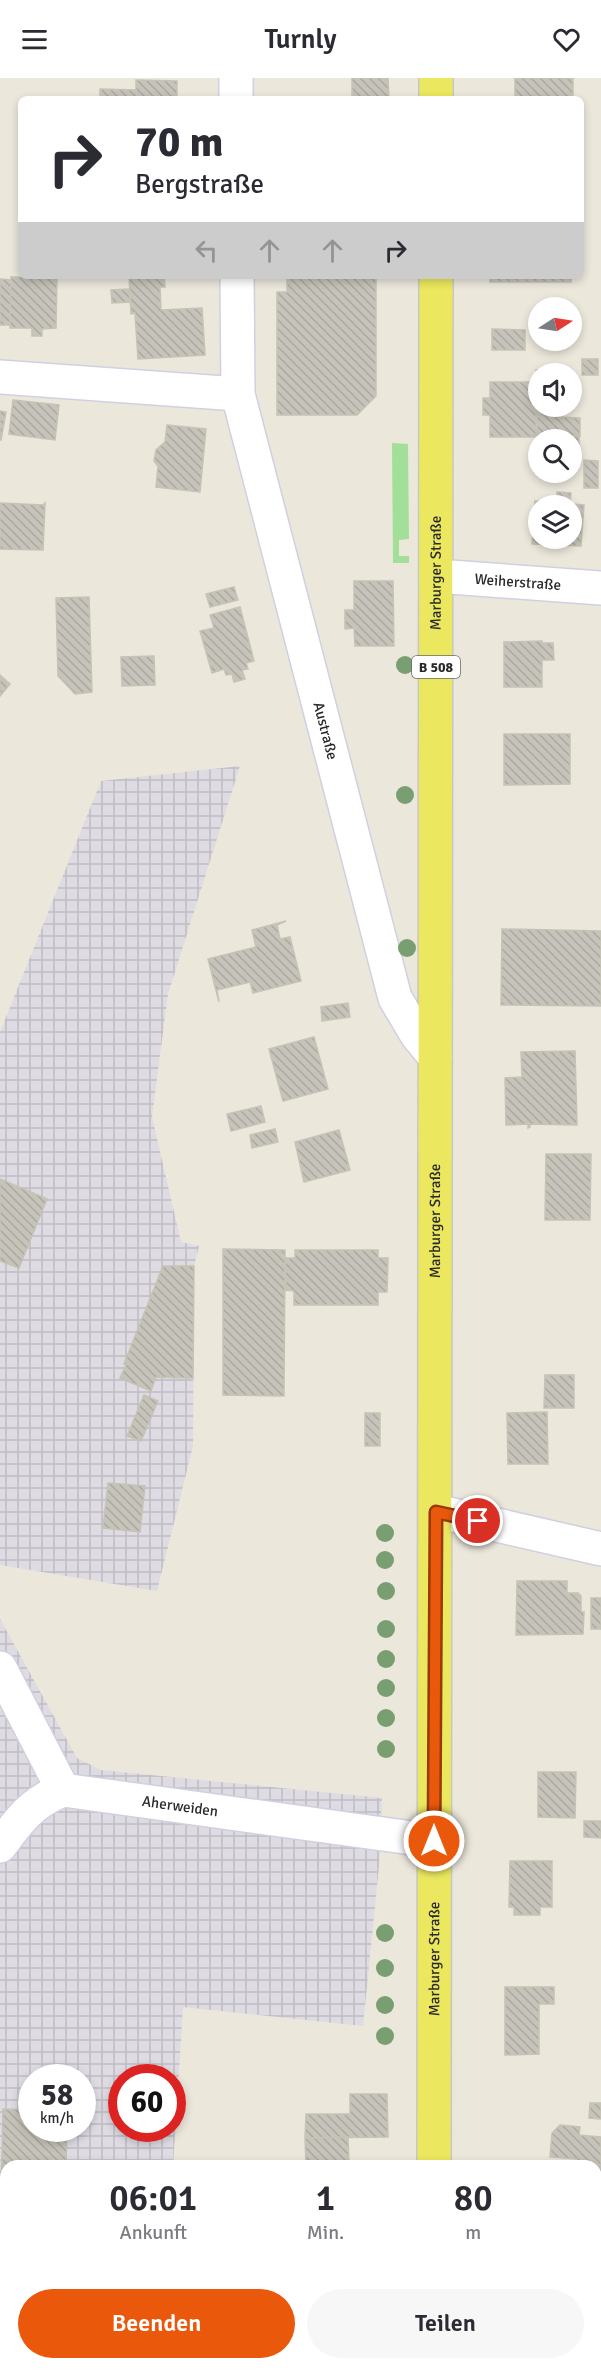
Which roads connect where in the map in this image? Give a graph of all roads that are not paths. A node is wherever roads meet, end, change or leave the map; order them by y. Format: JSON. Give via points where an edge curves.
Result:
{"nodes":[{"id":1,"x":236,"y":78,"type":"edge"},
{"id":2,"x":436,"y":78,"type":"edge"},
{"id":3,"x":236,"y":96,"type":"edge"},
{"id":4,"x":436,"y":96,"type":"edge"},
{"id":5,"x":237,"y":279,"type":"edge"},
{"id":6,"x":436,"y":279,"type":"edge"},
{"id":7,"x":0,"y":377,"type":"edge"},
{"id":8,"x":238,"y":394,"type":"junction"},
{"id":9,"x":436,"y":576,"type":"junction"},
{"id":10,"x":601,"y":588,"type":"edge"},
{"id":11,"x":435,"y":1057,"type":"junction"},
{"id":12,"x":436,"y":1512,"type":"junction"},
{"id":13,"x":601,"y":1549,"type":"edge"},
{"id":14,"x":0,"y":1668,"type":"edge"},
{"id":15,"x":63,"y":1790,"type":"junction"},
{"id":16,"x":434,"y":1841,"type":"junction"},
{"id":17,"x":0,"y":1846,"type":"edge"},
{"id":18,"x":434,"y":2160,"type":"edge"}],
"edges":[{"from":1,"to":3,"type":"street"},
{"from":2,"to":4,"type":"main road"},
{"from":5,"to":8,"type":"street","name":"Austraße"},
{"from":6,"to":9,"type":"main road","name":"Marburger Straße","number":"B 508"},
{"from":7,"to":8,"type":"street"},
{"from":8,"to":11,"type":"street","name":"Austraße","via":[[395,998]]},
{"from":9,"to":10,"type":"street","name":"Weiherstraße"},
{"from":9,"to":11,"type":"main road","name":"Marburger Straße","number":"B 508"},
{"from":11,"to":12,"type":"main road","name":"Marburger Straße","number":"B 508"},
{"from":12,"to":13,"type":"street"},
{"from":12,"to":16,"type":"main road","name":"Marburger Straße","number":"B 508"},
{"from":14,"to":15,"type":"street"},
{"from":15,"to":16,"type":"street","name":"Aherweiden"},
{"from":15,"to":17,"type":"street","via":[[43,1798],[18,1821]]},
{"from":16,"to":18,"type":"main road","name":"Marburger Straße","number":"B 508"}]}
